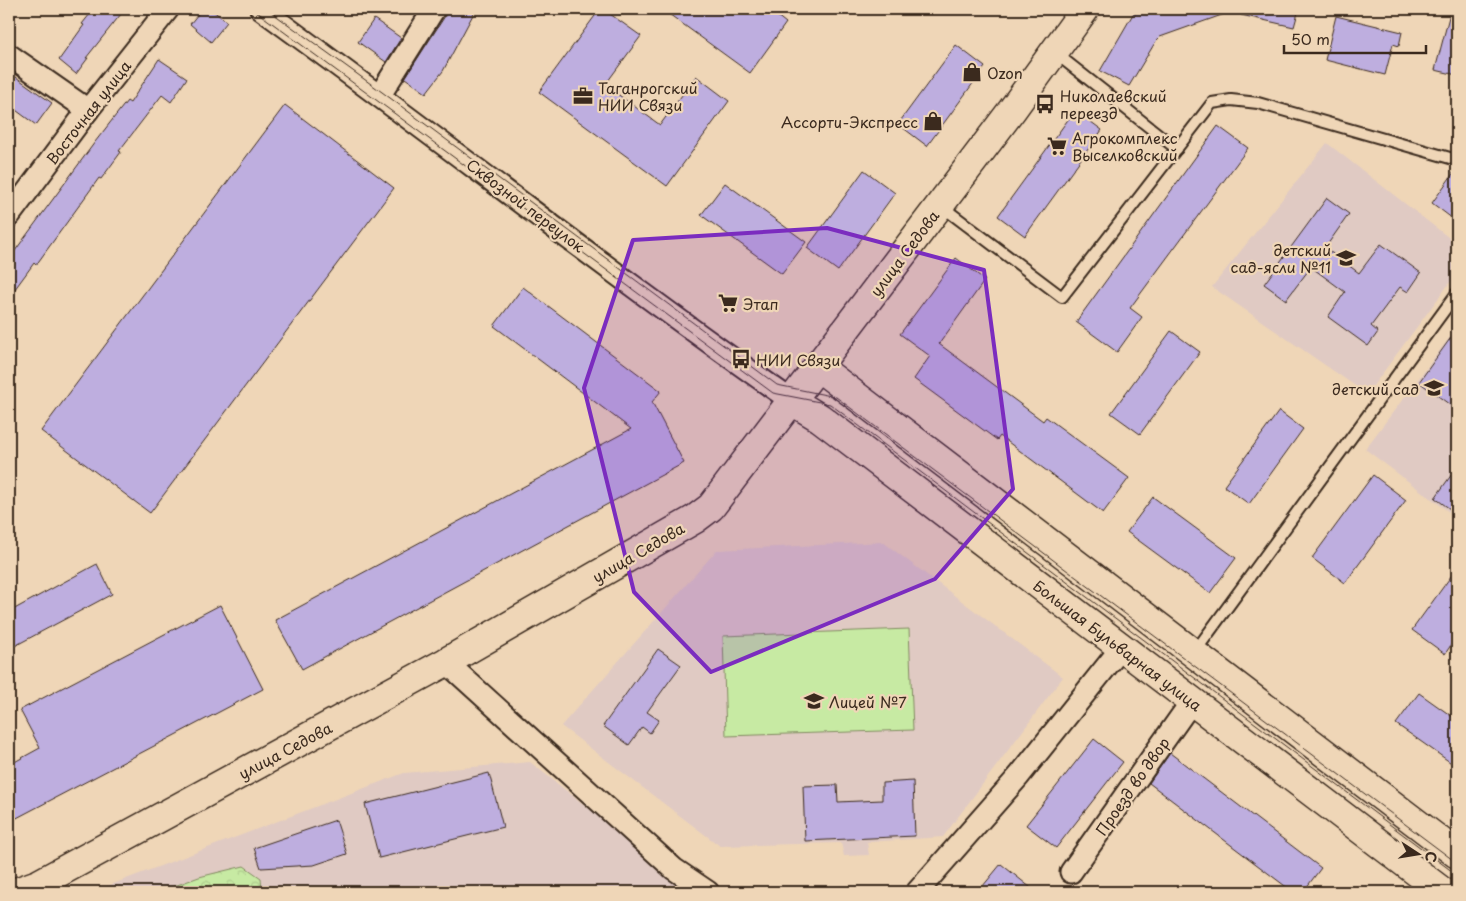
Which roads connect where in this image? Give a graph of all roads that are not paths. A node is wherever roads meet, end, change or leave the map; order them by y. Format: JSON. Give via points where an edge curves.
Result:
{"nodes":[{"id":1,"x":168,"y":9,"type":"edge"},
{"id":2,"x":261,"y":9,"type":"edge"},
{"id":3,"x":434,"y":9,"type":"edge"},
{"id":4,"x":1085,"y":9,"type":"edge"},
{"id":5,"x":1054,"y":52,"type":"junction"},
{"id":6,"x":9,"y":55,"type":"edge"},
{"id":7,"x":380,"y":95,"type":"junction"},
{"id":8,"x":88,"y":110,"type":"junction"},
{"id":9,"x":1177,"y":149,"type":"junction"},
{"id":10,"x":1457,"y":160,"type":"edge"},
{"id":11,"x":940,"y":205,"type":"junction"},
{"id":12,"x":9,"y":216,"type":"edge"},
{"id":13,"x":1457,"y":293,"type":"edge"},
{"id":14,"x":818,"y":368,"type":"junction"},
{"id":15,"x":792,"y":401,"type":"junction"},
{"id":16,"x":1122,"y":647,"type":"junction"},
{"id":17,"x":1194,"y":654,"type":"junction"},
{"id":18,"x":446,"y":662,"type":"junction"},
{"id":19,"x":1192,"y":701,"type":"junction"},
{"id":20,"x":1455,"y":847,"type":"edge"},
{"id":21,"x":1071,"y":872,"type":"dead end"},
{"id":22,"x":1432,"y":889,"type":"edge"},
{"id":23,"x":16,"y":892,"type":"edge"},
{"id":24,"x":708,"y":892,"type":"edge"},
{"id":25,"x":917,"y":892,"type":"edge"}],
"edges":[{"from":1,"to":8,"type":"street","name":"Восточная улица"},
{"from":2,"to":7,"type":"street","name":"Сквозной переулок"},
{"from":3,"to":7,"type":"street"},
{"from":4,"to":5,"type":"main road","name":"улица Седова"},
{"from":5,"to":9,"type":"lane"},
{"from":5,"to":11,"type":"main road","name":"улица Седова"},
{"from":6,"to":8,"type":"street"},
{"from":7,"to":15,"type":"street","name":"Сквозной переулок","via":[[530,210]]},
{"from":8,"to":12,"type":"street","name":"Восточная улица"},
{"from":9,"to":10,"type":"lane","via":[[1212,103],[1232,100],[1258,103]]},
{"from":9,"to":11,"type":"lane","via":[[1062,297]]},
{"from":11,"to":14,"type":"main road","name":"улица Седова"},
{"from":13,"to":17,"type":"lane"},
{"from":14,"to":15,"type":"main road","name":"улица Седова"},
{"from":14,"to":17,"type":"main road"},
{"from":15,"to":16,"type":"main road","name":"Большая Бульварная улица","via":[[828,424]]},
{"from":15,"to":18,"type":"main road","name":"улица Седова","via":[[711,507]]},
{"from":16,"to":19,"type":"main road","name":"Большая Бульварная улица"},
{"from":16,"to":25,"type":"street","via":[[1019,776]]},
{"from":17,"to":20,"type":"main road"},
{"from":18,"to":23,"type":"main road","name":"улица Седова","via":[[38,884]]},
{"from":18,"to":24,"type":"street","via":[[674,870]]},
{"from":19,"to":21,"type":"street","name":"Проезд во двор"},
{"from":19,"to":22,"type":"main road","name":"Большая Бульварная улица"}]}
